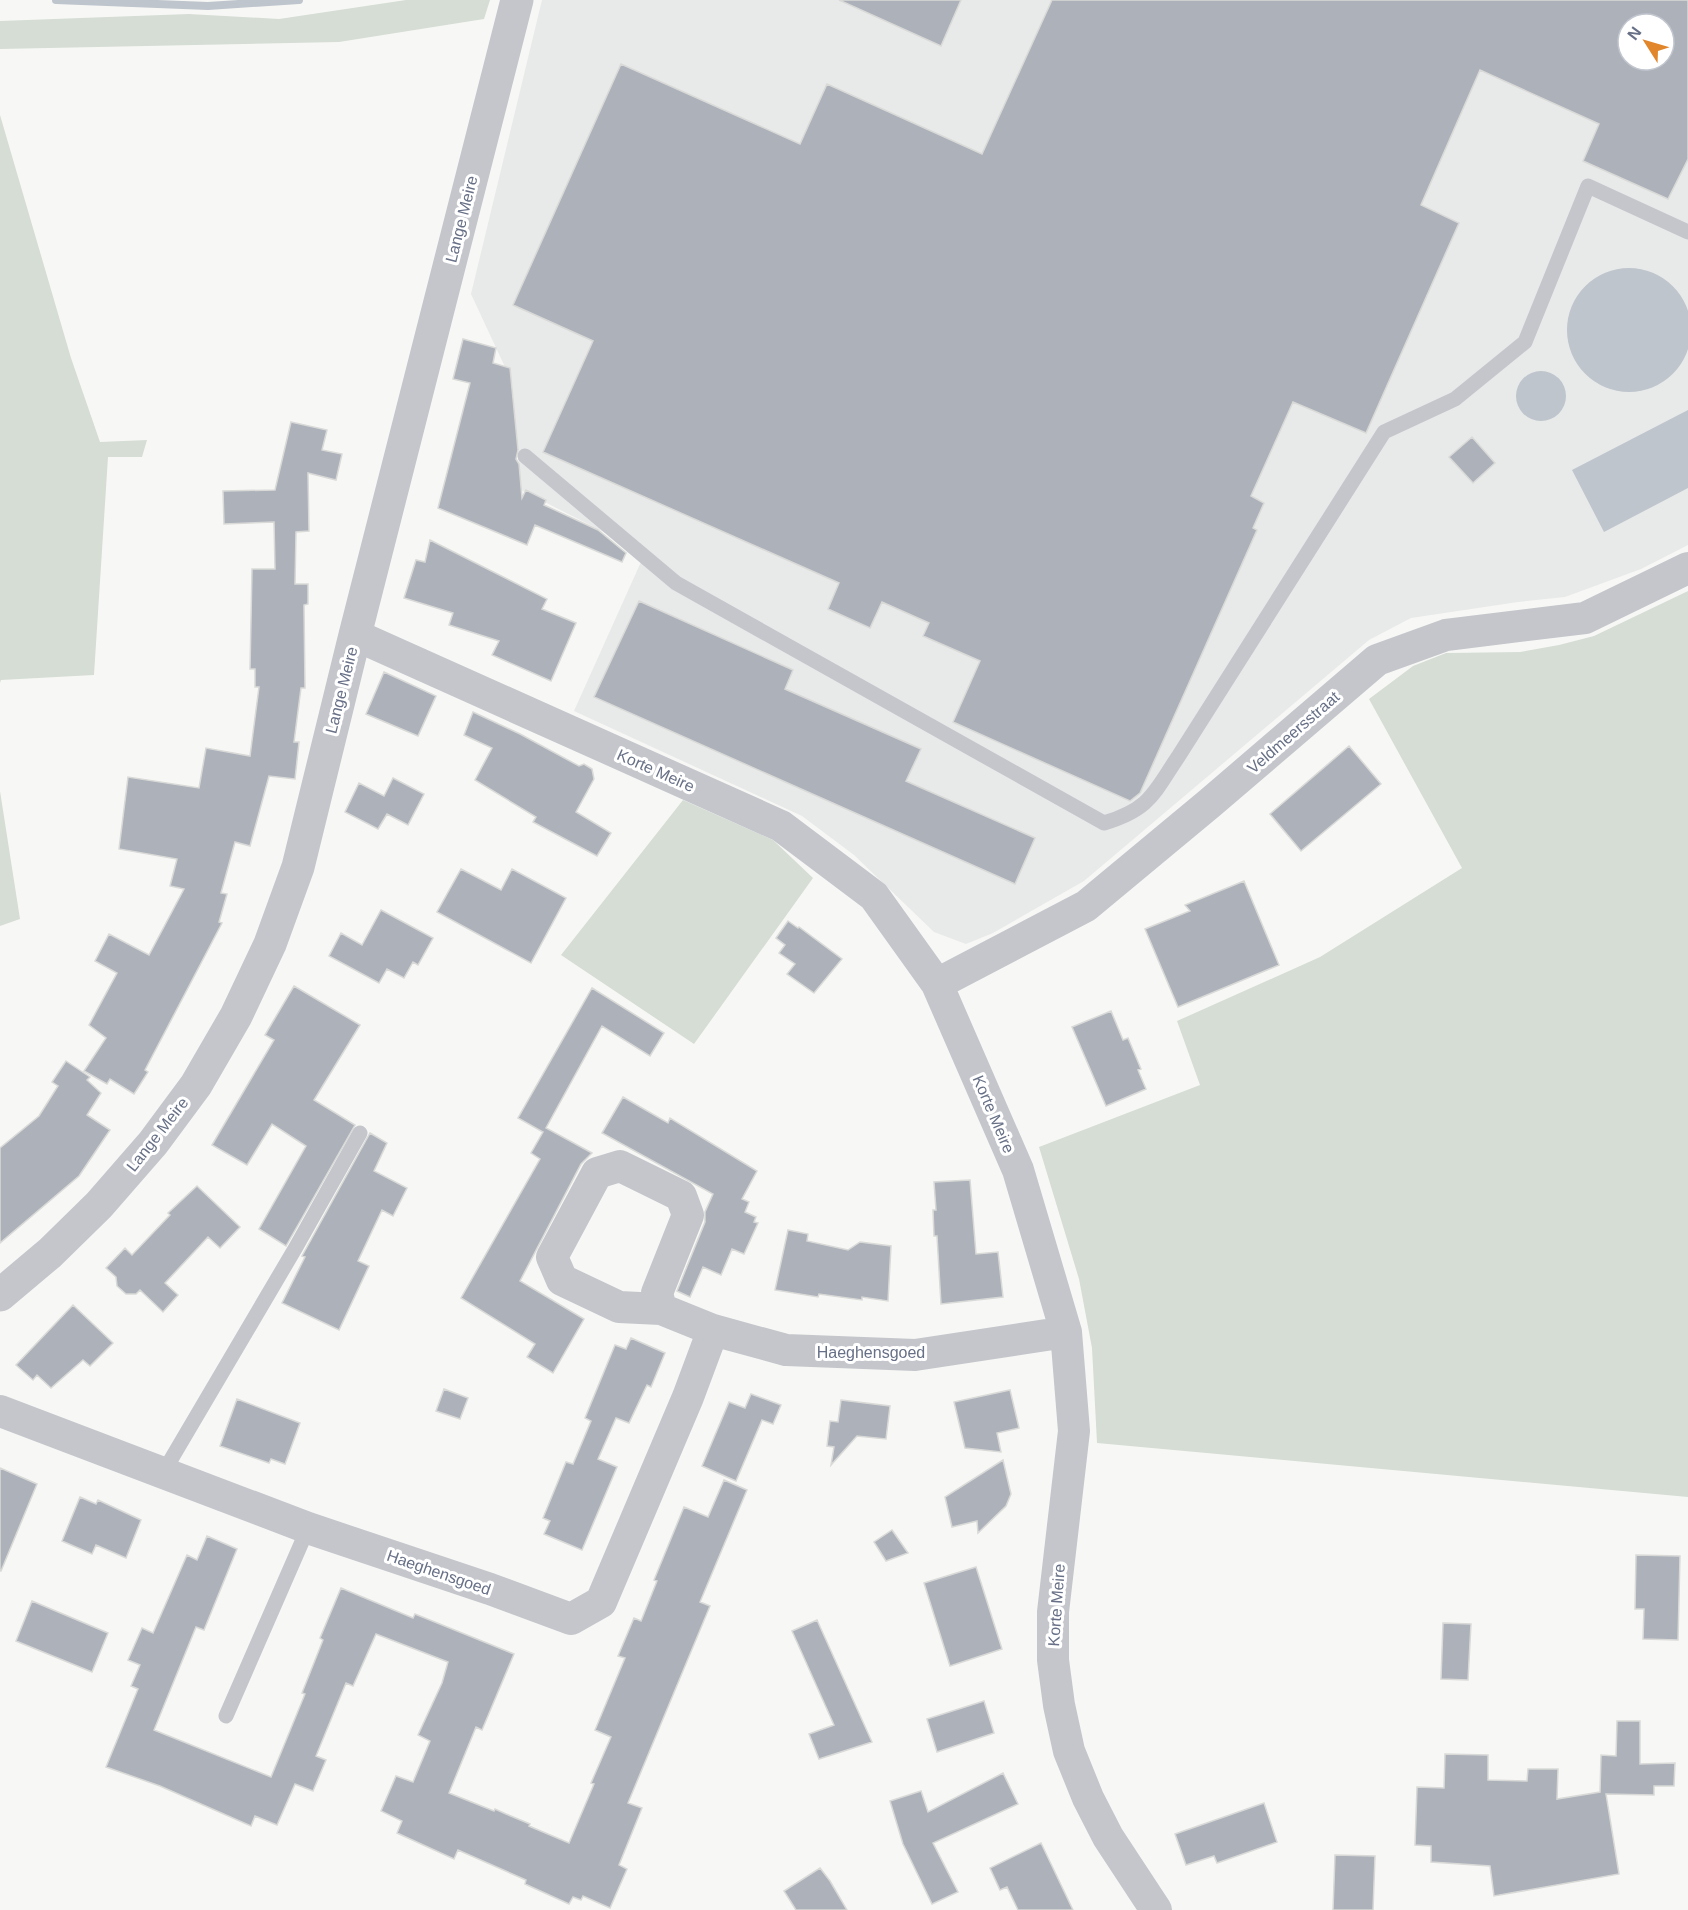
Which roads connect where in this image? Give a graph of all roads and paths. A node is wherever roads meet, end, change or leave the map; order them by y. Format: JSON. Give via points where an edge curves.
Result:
{"nodes":[{"id":1,"x":517,"y":0,"type":"edge"},
{"id":2,"x":1688,"y":232,"type":"edge"},
{"id":3,"x":525,"y":456,"type":"dead end"},
{"id":4,"x":1688,"y":568,"type":"edge"},
{"id":5,"x":355,"y":635,"type":"junction"},
{"id":6,"x":937,"y":984,"type":"junction"},
{"id":7,"x":360,"y":1133,"type":"dead end"},
{"id":8,"x":0,"y":1295,"type":"edge"},
{"id":9,"x":660,"y":1309,"type":"junction"},
{"id":10,"x":713,"y":1330,"type":"junction"},
{"id":11,"x":1066,"y":1332,"type":"junction"},
{"id":12,"x":0,"y":1411,"type":"edge"},
{"id":13,"x":163,"y":1473,"type":"junction"},
{"id":14,"x":309,"y":1528,"type":"junction"},
{"id":15,"x":226,"y":1716,"type":"dead end"},
{"id":16,"x":1156,"y":1910,"type":"edge"}],
"edges":[{"from":1,"to":5,"type":"street","name":"Lange Meire"},
{"from":2,"to":3,"type":"lane","via":[[1588,186],[1525,342],[1455,399],[1384,432],[1148,802],[1127,817],[1104,823],[676,583]]},
{"from":4,"to":6,"type":"street","name":"Veldmeersstraat","via":[[1585,618],[1446,635],[1377,660],[1086,906]]},
{"from":5,"to":6,"type":"street","name":"Korte Meire","via":[[781,826],[874,896]]},
{"from":5,"to":8,"type":"street","name":"Lange Meire","via":[[298,867],[270,944],[236,1016],[196,1085],[153,1143],[99,1205]]},
{"from":6,"to":11,"type":"street","name":"Korte Meire","via":[[1018,1170]]},
{"from":7,"to":13,"type":"lane"},
{"from":9,"to":9,"type":"street","name":"Haeghensgoed","via":[[657,1293],[688,1215],[681,1196],[620,1166],[597,1173],[552,1257],[562,1280],[619,1307]]},
{"from":9,"to":10,"type":"street","name":"Haeghensgoed"},
{"from":10,"to":11,"type":"street","name":"Haeghensgoed","via":[[786,1350],[915,1355]]},
{"from":10,"to":14,"type":"street","name":"Haeghensgoed","via":[[601,1602],[571,1619]]},
{"from":11,"to":16,"type":"street","name":"Korte Meire","via":[[1074,1431],[1053,1612],[1053,1660],[1059,1705],[1069,1751],[1088,1798],[1108,1837]]},
{"from":12,"to":13,"type":"street","name":"Haeghensgoed"},
{"from":13,"to":14,"type":"street","name":"Haeghensgoed"},
{"from":14,"to":15,"type":"lane"}]}
